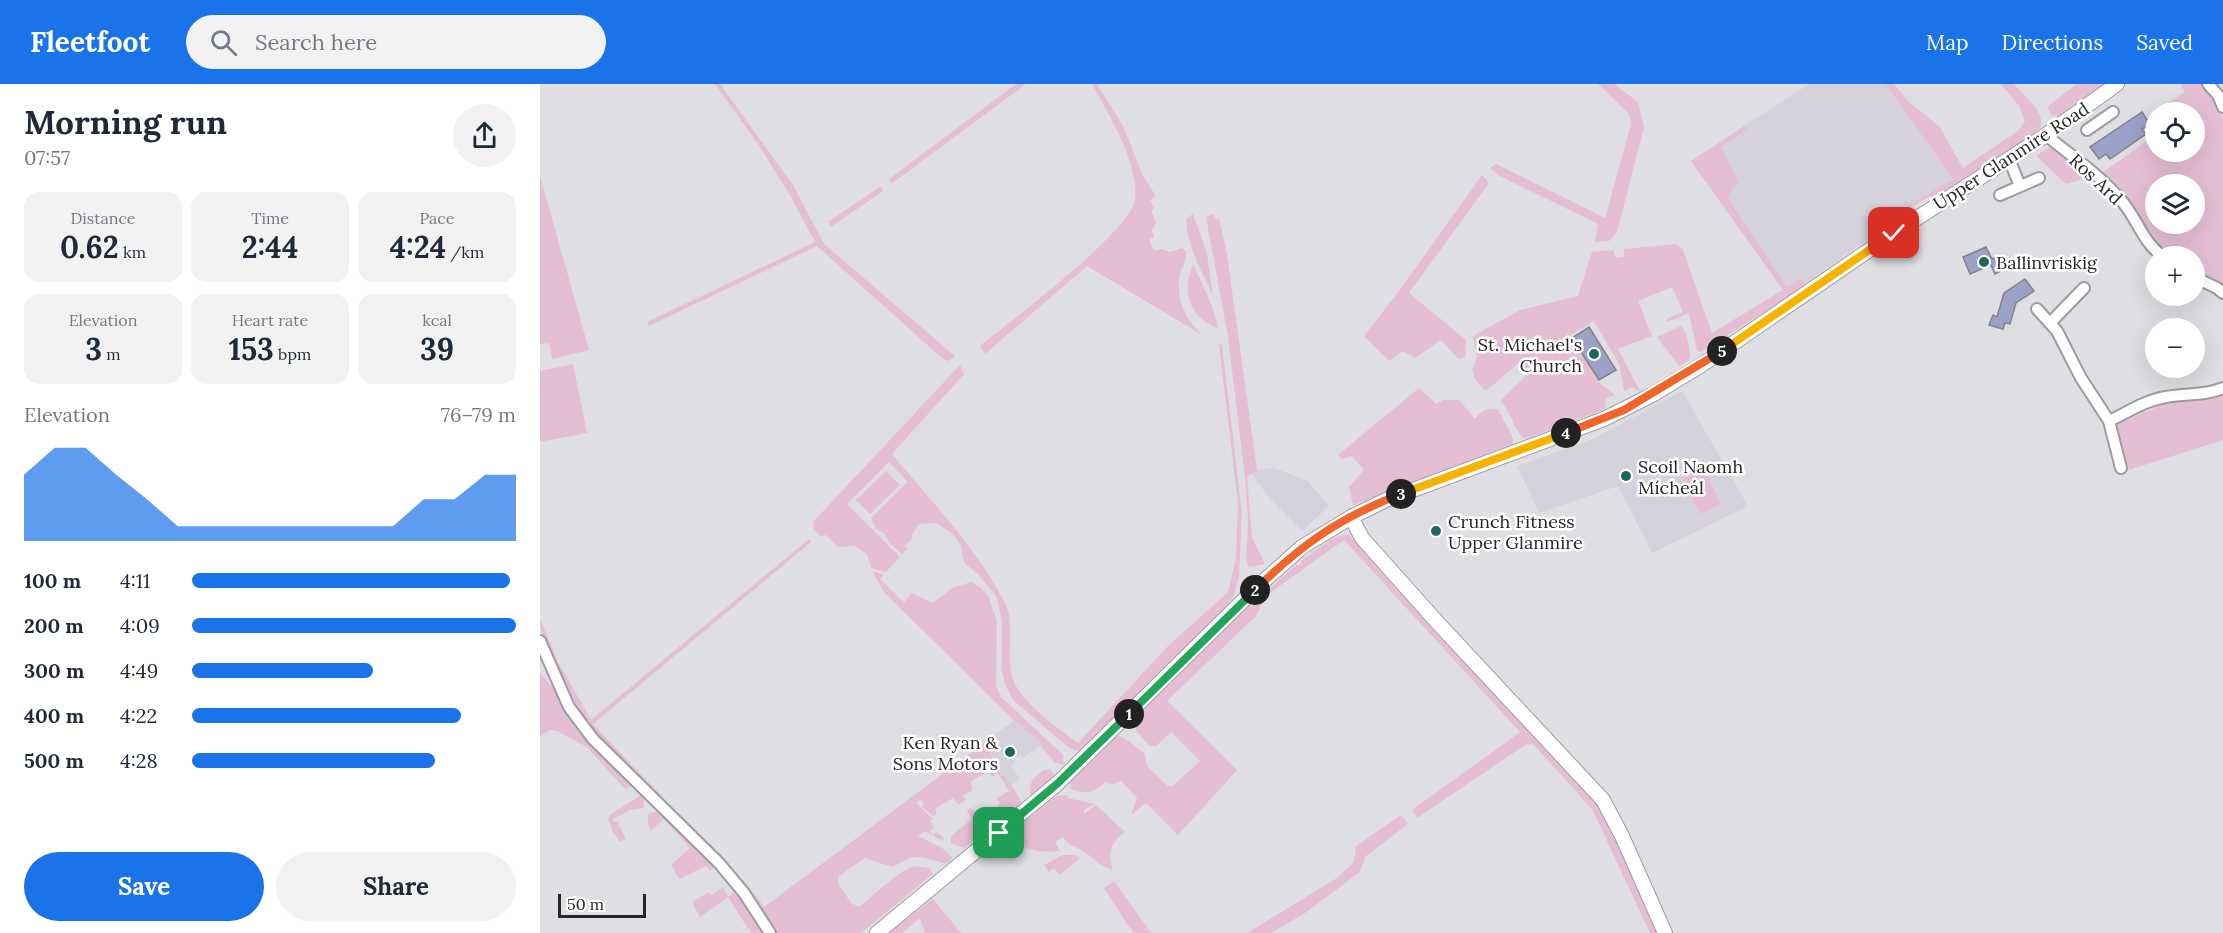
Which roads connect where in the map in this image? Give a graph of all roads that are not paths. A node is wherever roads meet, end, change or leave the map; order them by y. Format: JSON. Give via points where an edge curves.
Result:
{"nodes":[{"id":1,"x":2117,"y":84,"type":"edge"},
{"id":2,"x":2208,"y":84,"type":"edge"},
{"id":3,"x":2220,"y":94,"type":"edge"},
{"id":4,"x":2091,"y":104,"type":"junction"},
{"id":5,"x":2223,"y":107,"type":"edge"},
{"id":6,"x":2113,"y":111,"type":"dead end"},
{"id":7,"x":2101,"y":120,"type":"junction"},
{"id":8,"x":2087,"y":130,"type":"dead end"},
{"id":9,"x":2046,"y":135,"type":"junction"},
{"id":10,"x":2009,"y":159,"type":"junction"},
{"id":11,"x":2039,"y":178,"type":"dead end"},
{"id":12,"x":2020,"y":186,"type":"junction"},
{"id":13,"x":2000,"y":195,"type":"dead end"},
{"id":14,"x":2152,"y":246,"type":"edge"},
{"id":15,"x":2205,"y":282,"type":"edge"},
{"id":16,"x":2084,"y":288,"type":"dead end"},
{"id":17,"x":2223,"y":293,"type":"edge"},
{"id":18,"x":2037,"y":309,"type":"dead end"},
{"id":19,"x":2051,"y":322,"type":"junction"},
{"id":20,"x":2223,"y":388,"type":"edge"},
{"id":21,"x":2109,"y":421,"type":"junction"},
{"id":22,"x":2121,"y":468,"type":"dead end"},
{"id":23,"x":1351,"y":517,"type":"junction"},
{"id":24,"x":540,"y":641,"type":"edge"},
{"id":25,"x":771,"y":933,"type":"edge"},
{"id":26,"x":877,"y":933,"type":"edge"},
{"id":27,"x":1665,"y":933,"type":"edge"}],
"edges":[{"from":1,"to":4,"type":"main road","name":"Upper Glanmire Road"},
{"from":2,"to":3,"type":"street"},
{"from":3,"to":5,"type":"street"},
{"from":4,"to":7,"type":"street"},
{"from":4,"to":9,"type":"main road","name":"Upper Glanmire Road"},
{"from":6,"to":7,"type":"street"},
{"from":7,"to":8,"type":"street"},
{"from":9,"to":10,"type":"main road","name":"Upper Glanmire Road"},
{"from":9,"to":14,"type":"street","name":"Ros Ard","via":[[2104,182]]},
{"from":10,"to":12,"type":"street"},
{"from":10,"to":23,"type":"main road","name":"Upper Glanmire Road","via":[[1654,394],[1604,419]]},
{"from":11,"to":12,"type":"street"},
{"from":12,"to":13,"type":"street"},
{"from":15,"to":17,"type":"street"},
{"from":16,"to":19,"type":"street"},
{"from":18,"to":19,"type":"street"},
{"from":19,"to":21,"type":"street"},
{"from":20,"to":21,"type":"street","via":[[2151,401]]},
{"from":21,"to":22,"type":"street"},
{"from":23,"to":26,"type":"main road","name":"Upper Glanmire Road","via":[[1316,536],[1289,557],[1058,783]]},
{"from":23,"to":27,"type":"main road","via":[[1362,537],[1437,622],[1603,800]]},
{"from":24,"to":25,"type":"street","via":[[569,707],[593,739],[719,863]]}]}
